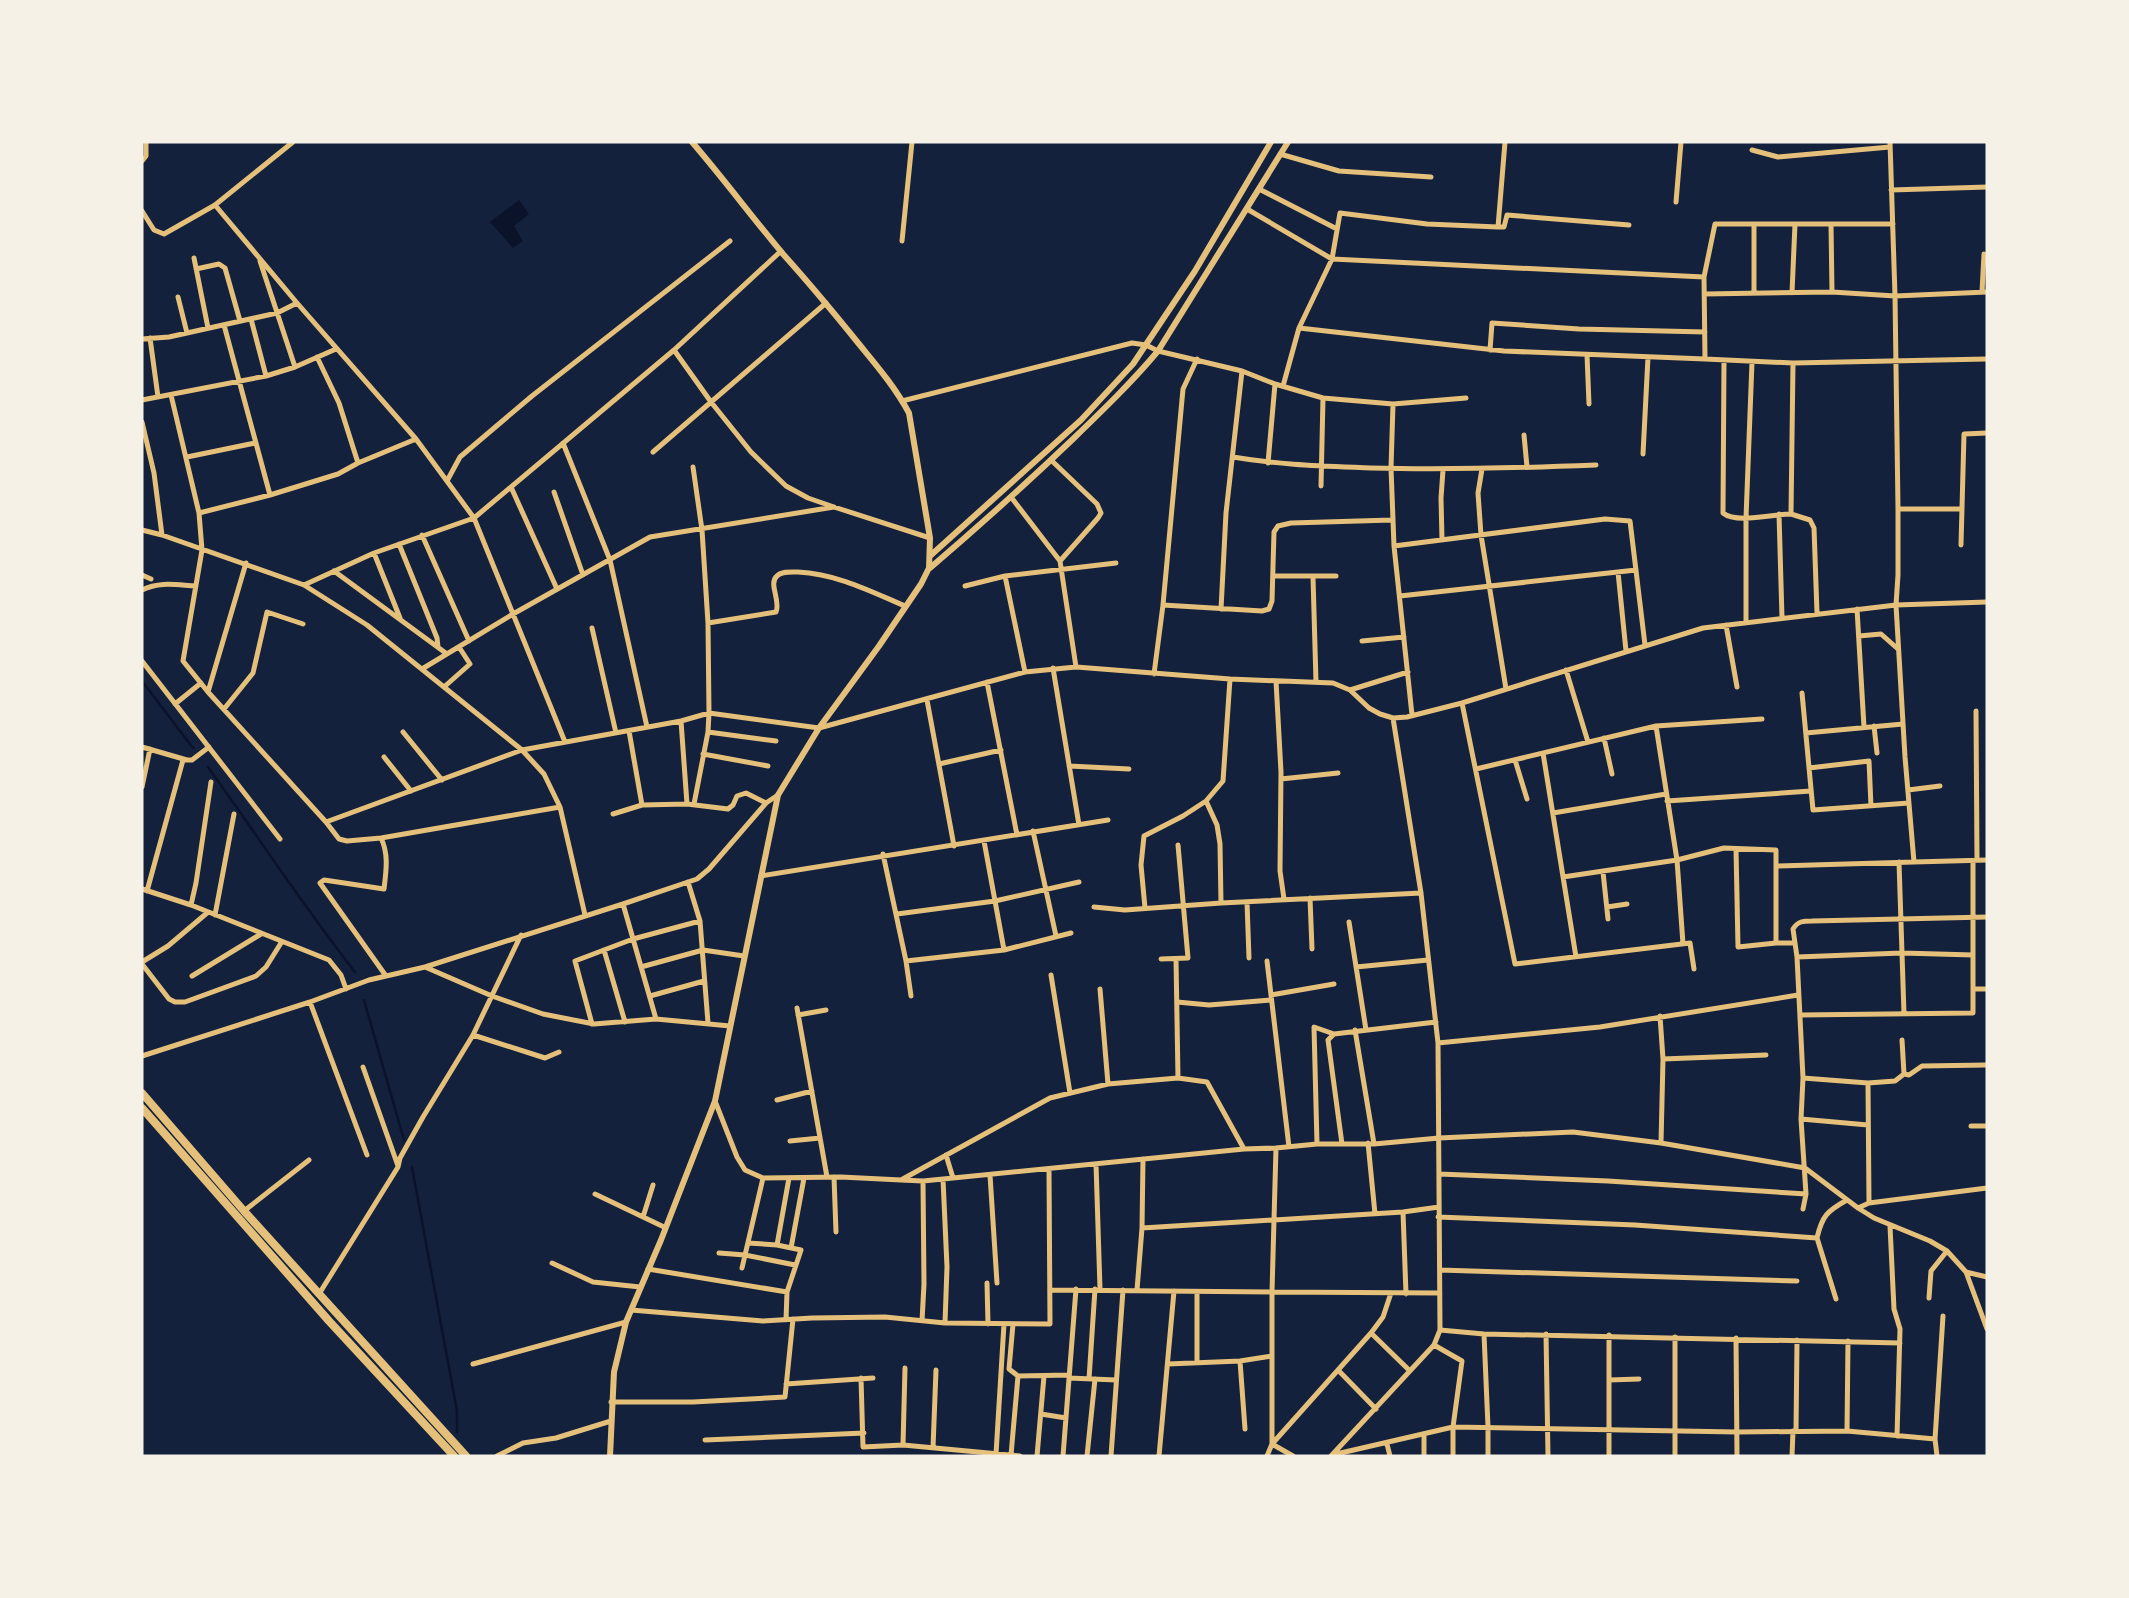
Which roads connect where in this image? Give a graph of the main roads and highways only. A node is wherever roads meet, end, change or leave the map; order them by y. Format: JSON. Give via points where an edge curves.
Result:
{"nodes":[{"id":1,"x":142,"y":1093,"type":"edge"},
{"id":2,"x":142,"y":1108,"type":"edge"},
{"id":3,"x":454,"y":1456,"type":"edge"},
{"id":4,"x":466,"y":1456,"type":"edge"}],
"edges":[{"from":1,"to":4,"type":"highway"},
{"from":2,"to":3,"type":"highway"}]}
